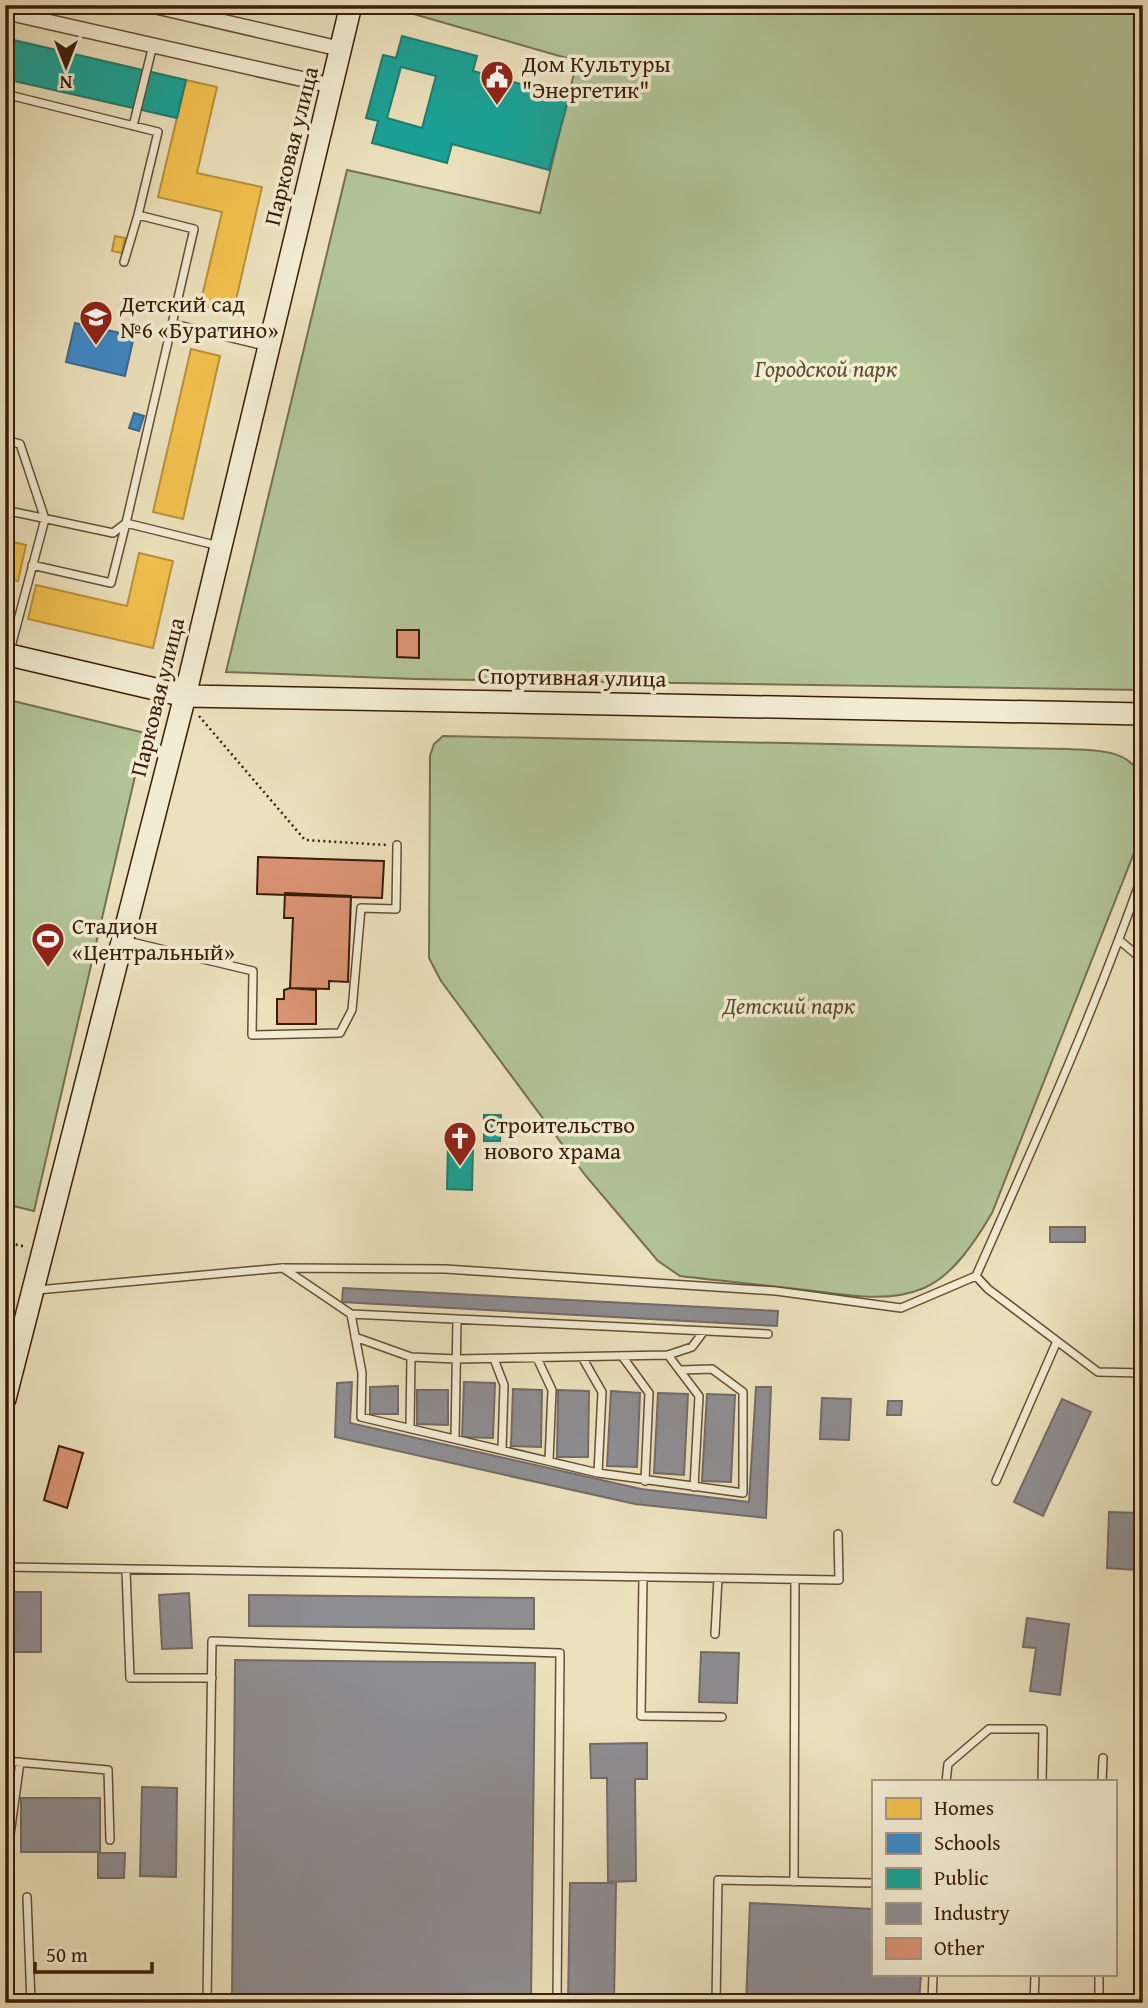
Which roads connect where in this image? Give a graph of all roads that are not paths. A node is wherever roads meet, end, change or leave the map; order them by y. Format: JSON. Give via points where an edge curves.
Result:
{"nodes":[{"id":1,"x":151,"y":5,"type":"edge"},
{"id":2,"x":351,"y":5,"type":"edge"},
{"id":3,"x":8,"y":12,"type":"edge"},
{"id":4,"x":5,"y":36,"type":"edge"},
{"id":5,"x":153,"y":45,"type":"junction"},
{"id":6,"x":341,"y":49,"type":"junction"},
{"id":7,"x":333,"y":86,"type":"junction"},
{"id":8,"x":5,"y":94,"type":"edge"},
{"id":9,"x":134,"y":126,"type":"junction"},
{"id":10,"x":138,"y":215,"type":"junction"},
{"id":11,"x":124,"y":262,"type":"dead end"},
{"id":12,"x":174,"y":324,"type":"junction"},
{"id":13,"x":270,"y":347,"type":"junction"},
{"id":14,"x":5,"y":440,"type":"edge"},
{"id":15,"x":5,"y":510,"type":"edge"},
{"id":16,"x":45,"y":519,"type":"junction"},
{"id":17,"x":125,"y":523,"type":"junction"},
{"id":18,"x":221,"y":547,"type":"junction"},
{"id":19,"x":32,"y":565,"type":"junction"},
{"id":20,"x":7,"y":654,"type":"edge"},
{"id":21,"x":185,"y":696,"type":"junction"},
{"id":22,"x":1143,"y":713,"type":"edge"},
{"id":23,"x":397,"y":845,"type":"road end"},
{"id":24,"x":1143,"y":873,"type":"edge"},
{"id":25,"x":1143,"y":898,"type":"edge"},
{"id":26,"x":1133,"y":902,"type":"junction"},
{"id":27,"x":122,"y":940,"type":"junction"},
{"id":28,"x":1119,"y":940,"type":"junction"},
{"id":29,"x":1143,"y":960,"type":"edge"},
{"id":30,"x":282,"y":1268,"type":"junction"},
{"id":31,"x":976,"y":1276,"type":"junction"},
{"id":32,"x":33,"y":1291,"type":"junction"},
{"id":33,"x":351,"y":1314,"type":"junction"},
{"id":34,"x":457,"y":1319,"type":"junction"},
{"id":35,"x":704,"y":1331,"type":"junction"},
{"id":36,"x":768,"y":1334,"type":"dead end"},
{"id":37,"x":355,"y":1337,"type":"junction"},
{"id":38,"x":1057,"y":1341,"type":"junction"},
{"id":39,"x":12,"y":1349,"type":"edge"},
{"id":40,"x":668,"y":1355,"type":"junction"},
{"id":41,"x":622,"y":1356,"type":"junction"},
{"id":42,"x":411,"y":1357,"type":"junction"},
{"id":43,"x":582,"y":1357,"type":"junction"},
{"id":44,"x":537,"y":1358,"type":"junction"},
{"id":45,"x":456,"y":1359,"type":"junction"},
{"id":46,"x":494,"y":1359,"type":"junction"},
{"id":47,"x":681,"y":1370,"type":"junction"},
{"id":48,"x":1143,"y":1373,"type":"edge"},
{"id":49,"x":5,"y":1399,"type":"edge"},
{"id":50,"x":410,"y":1428,"type":"junction"},
{"id":51,"x":454,"y":1438,"type":"junction"},
{"id":52,"x":502,"y":1450,"type":"junction"},
{"id":53,"x":549,"y":1461,"type":"junction"},
{"id":54,"x":598,"y":1473,"type":"junction"},
{"id":55,"x":645,"y":1481,"type":"junction"},
{"id":56,"x":996,"y":1481,"type":"dead end"},
{"id":57,"x":694,"y":1487,"type":"junction"},
{"id":58,"x":838,"y":1534,"type":"dead end"},
{"id":59,"x":5,"y":1567,"type":"edge"},
{"id":60,"x":126,"y":1570,"type":"junction"},
{"id":61,"x":643,"y":1577,"type":"junction"},
{"id":62,"x":718,"y":1578,"type":"junction"},
{"id":63,"x":796,"y":1580,"type":"junction"},
{"id":64,"x":715,"y":1634,"type":"dead end"},
{"id":65,"x":212,"y":1678,"type":"junction"},
{"id":66,"x":722,"y":1717,"type":"dead end"},
{"id":67,"x":1103,"y":1758,"type":"dead end"},
{"id":68,"x":5,"y":1761,"type":"edge"},
{"id":69,"x":20,"y":1762,"type":"junction"},
{"id":70,"x":946,"y":1780,"type":"edge"},
{"id":71,"x":1042,"y":1780,"type":"edge"},
{"id":72,"x":1102,"y":1780,"type":"edge"},
{"id":73,"x":110,"y":1840,"type":"dead end"},
{"id":74,"x":8,"y":1849,"type":"dead end"},
{"id":75,"x":794,"y":1882,"type":"junction"},
{"id":76,"x":872,"y":1883,"type":"edge"},
{"id":77,"x":27,"y":1896,"type":"dead end"},
{"id":78,"x":933,"y":1976,"type":"edge"},
{"id":79,"x":1035,"y":1976,"type":"edge"},
{"id":80,"x":1099,"y":1976,"type":"edge"},
{"id":81,"x":30,"y":2003,"type":"edge"},
{"id":82,"x":207,"y":2003,"type":"edge"},
{"id":83,"x":557,"y":2003,"type":"edge"},
{"id":84,"x":716,"y":2003,"type":"edge"},
{"id":85,"x":932,"y":2003,"type":"edge"},
{"id":86,"x":1034,"y":2003,"type":"edge"},
{"id":87,"x":1099,"y":2003,"type":"edge"}],
"edges":[{"from":1,"to":6,"type":"street"},
{"from":2,"to":6,"type":"street","name":"Парковая улица"},
{"from":3,"to":4,"type":"lane"},
{"from":3,"to":5,"type":"street"},
{"from":5,"to":7,"type":"street"},
{"from":5,"to":9,"type":"lane"},
{"from":6,"to":7,"type":"street","name":"Парковая улица"},
{"from":7,"to":13,"type":"street","name":"Парковая улица"},
{"from":8,"to":9,"type":"lane"},
{"from":9,"to":10,"type":"lane","via":[[158,132]]},
{"from":10,"to":11,"type":"lane"},
{"from":10,"to":12,"type":"lane","via":[[194,229]]},
{"from":12,"to":13,"type":"lane"},
{"from":12,"to":17,"type":"lane"},
{"from":13,"to":18,"type":"street","name":"Парковая улица"},
{"from":14,"to":16,"type":"lane","via":[[20,444]]},
{"from":15,"to":16,"type":"lane"},
{"from":16,"to":17,"type":"lane","via":[[113,533]]},
{"from":16,"to":19,"type":"lane"},
{"from":17,"to":18,"type":"lane"},
{"from":17,"to":19,"type":"lane","via":[[111,583]]},
{"from":18,"to":21,"type":"street","name":"Парковая улица"},
{"from":19,"to":20,"type":"lane"},
{"from":20,"to":21,"type":"street","name":"Спортивная улица"},
{"from":21,"to":22,"type":"street","name":"Спортивная улица"},
{"from":21,"to":27,"type":"street","name":"Парковая улица"},
{"from":23,"to":27,"type":"lane","via":[[396,909],[361,908],[352,1010],[340,1033],[252,1035],[253,971]]},
{"from":24,"to":26,"type":"lane"},
{"from":25,"to":26,"type":"lane"},
{"from":26,"to":28,"type":"lane"},
{"from":27,"to":32,"type":"street","name":"Парковая улица"},
{"from":28,"to":29,"type":"lane"},
{"from":28,"to":31,"type":"lane"},
{"from":30,"to":31,"type":"lane","via":[[472,1271],[776,1291],[901,1308]]},
{"from":30,"to":32,"type":"lane"},
{"from":30,"to":33,"type":"lane"},
{"from":31,"to":38,"type":"lane"},
{"from":32,"to":39,"type":"street","name":"Парковая улица"},
{"from":33,"to":34,"type":"lane"},
{"from":33,"to":37,"type":"lane"},
{"from":34,"to":35,"type":"lane"},
{"from":34,"to":45,"type":"lane"},
{"from":35,"to":36,"type":"lane"},
{"from":35,"to":40,"type":"lane","via":[[692,1347]]},
{"from":37,"to":42,"type":"lane"},
{"from":37,"to":50,"type":"lane","via":[[362,1373],[361,1416]]},
{"from":38,"to":48,"type":"lane","via":[[1098,1372]]},
{"from":38,"to":56,"type":"lane"},
{"from":39,"to":49,"type":"street","name":"Парковая улица"},
{"from":40,"to":41,"type":"lane"},
{"from":40,"to":47,"type":"lane"},
{"from":41,"to":43,"type":"lane"},
{"from":41,"to":55,"type":"lane","via":[[649,1393]]},
{"from":42,"to":45,"type":"lane"},
{"from":42,"to":50,"type":"lane"},
{"from":43,"to":44,"type":"lane"},
{"from":43,"to":54,"type":"lane","via":[[602,1392]]},
{"from":44,"to":46,"type":"lane"},
{"from":44,"to":53,"type":"lane","via":[[552,1390]]},
{"from":45,"to":46,"type":"lane"},
{"from":45,"to":51,"type":"lane"},
{"from":46,"to":52,"type":"lane","via":[[504,1385]]},
{"from":47,"to":57,"type":"lane","via":[[699,1396]]},
{"from":47,"to":57,"type":"lane","via":[[712,1370],[743,1392],[743,1493]]},
{"from":50,"to":51,"type":"lane"},
{"from":51,"to":52,"type":"lane"},
{"from":52,"to":53,"type":"lane"},
{"from":53,"to":54,"type":"lane"},
{"from":54,"to":55,"type":"lane"},
{"from":55,"to":57,"type":"lane"},
{"from":58,"to":63,"type":"lane","via":[[839,1580]]},
{"from":59,"to":60,"type":"lane"},
{"from":60,"to":61,"type":"lane"},
{"from":60,"to":65,"type":"lane","via":[[130,1678]]},
{"from":61,"to":62,"type":"lane"},
{"from":61,"to":66,"type":"lane","via":[[641,1716]]},
{"from":62,"to":63,"type":"lane"},
{"from":62,"to":64,"type":"lane"},
{"from":63,"to":75,"type":"lane"},
{"from":65,"to":82,"type":"lane"},
{"from":65,"to":83,"type":"lane","via":[[212,1641],[560,1653]]},
{"from":67,"to":72,"type":"lane"},
{"from":68,"to":69,"type":"lane"},
{"from":69,"to":73,"type":"lane","via":[[108,1770]]},
{"from":69,"to":74,"type":"lane"},
{"from":70,"to":71,"type":"lane","via":[[948,1764],[989,1729],[1044,1729]]},
{"from":75,"to":76,"type":"lane"},
{"from":75,"to":84,"type":"lane","via":[[718,1880]]},
{"from":77,"to":81,"type":"lane"},
{"from":78,"to":85,"type":"lane"},
{"from":79,"to":86,"type":"lane"},
{"from":80,"to":87,"type":"lane"}]}
